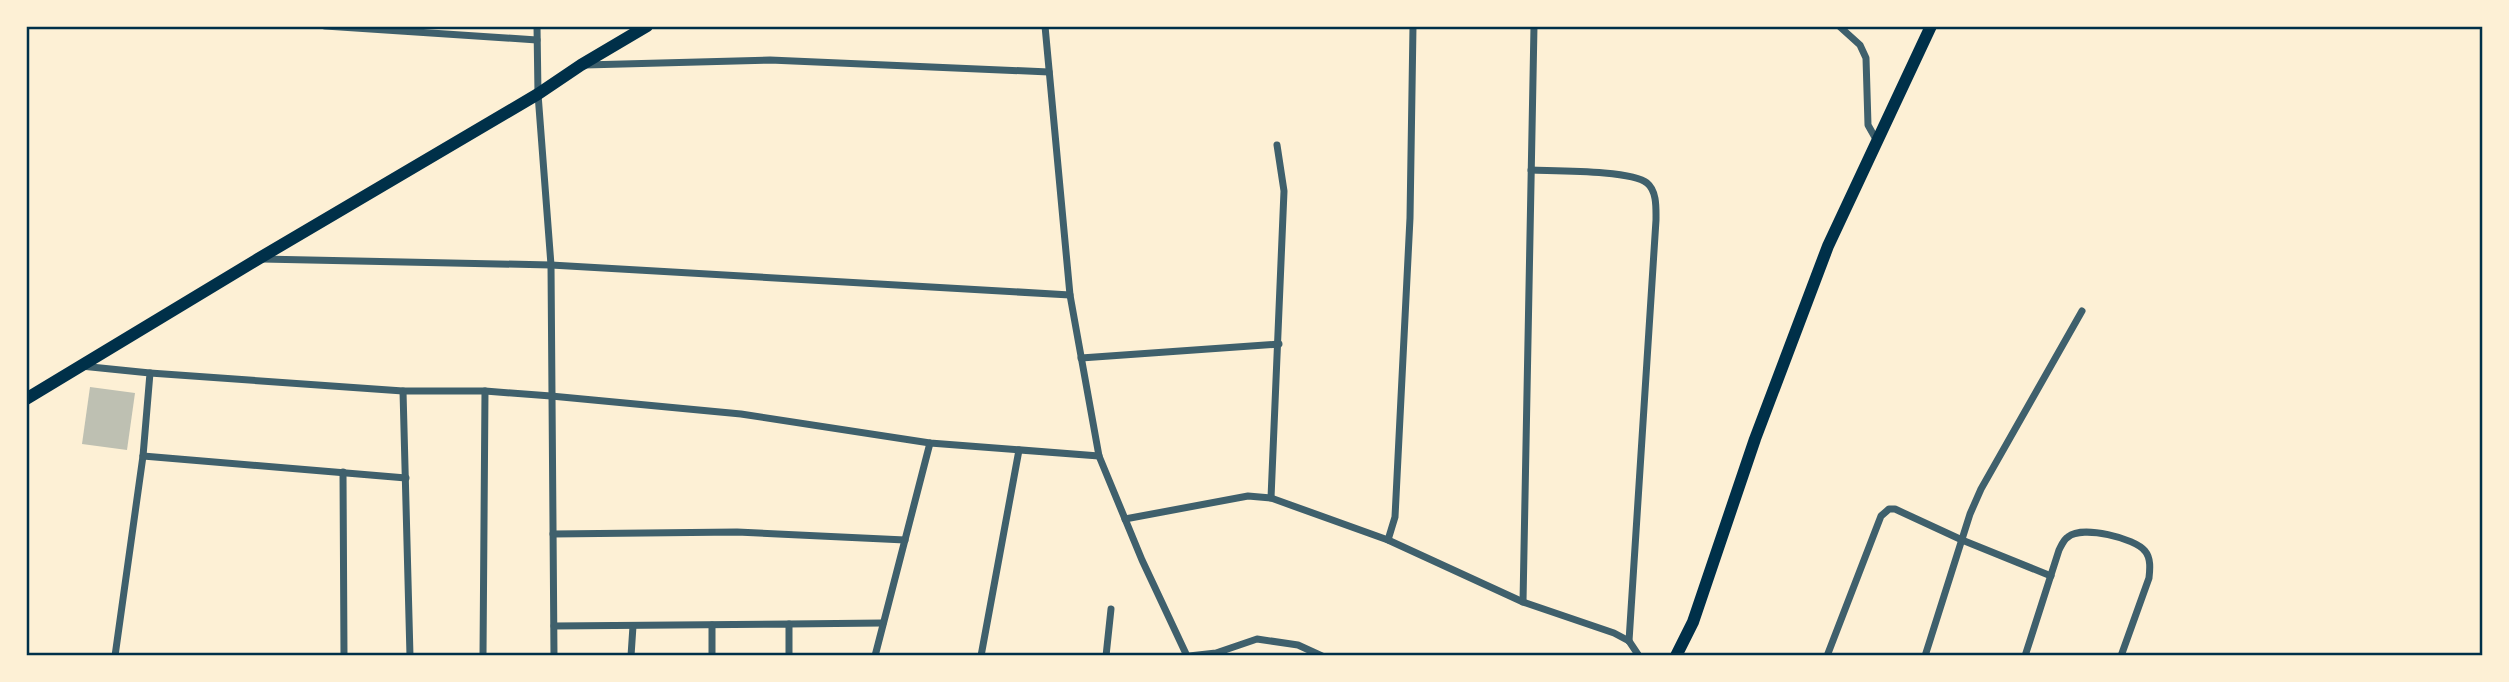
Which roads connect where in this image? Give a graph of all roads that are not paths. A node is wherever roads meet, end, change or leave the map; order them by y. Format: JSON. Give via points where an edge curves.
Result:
{"nodes":[{"id":1,"x":325,"y":26,"type":"edge"},
{"id":2,"x":537,"y":26,"type":"edge"},
{"id":3,"x":647,"y":26,"type":"edge"},
{"id":4,"x":1045,"y":26,"type":"edge"},
{"id":5,"x":1413,"y":26,"type":"edge"},
{"id":6,"x":1534,"y":26,"type":"edge"},
{"id":7,"x":1839,"y":26,"type":"edge"},
{"id":8,"x":1931,"y":26,"type":"edge"},
{"id":9,"x":537,"y":40,"type":"junction"},
{"id":10,"x":581,"y":65,"type":"junction"},
{"id":11,"x":1049,"y":72,"type":"junction"},
{"id":12,"x":538,"y":94,"type":"junction"},
{"id":13,"x":1877,"y":141,"type":"junction"},
{"id":14,"x":1278,"y":145,"type":"dead end"},
{"id":15,"x":1531,"y":170,"type":"junction"},
{"id":16,"x":258,"y":258,"type":"junction"},
{"id":17,"x":551,"y":265,"type":"junction"},
{"id":18,"x":1070,"y":295,"type":"junction"},
{"id":19,"x":2082,"y":310,"type":"dead end"},
{"id":20,"x":1279,"y":344,"type":"junction"},
{"id":21,"x":1081,"y":358,"type":"junction"},
{"id":22,"x":81,"y":366,"type":"junction"},
{"id":23,"x":150,"y":373,"type":"junction"},
{"id":24,"x":403,"y":391,"type":"junction"},
{"id":25,"x":485,"y":391,"type":"junction"},
{"id":26,"x":551,"y":396,"type":"junction"},
{"id":27,"x":26,"y":399,"type":"edge"},
{"id":28,"x":930,"y":443,"type":"junction"},
{"id":29,"x":1018,"y":450,"type":"junction"},
{"id":30,"x":143,"y":456,"type":"junction"},
{"id":31,"x":1099,"y":456,"type":"junction"},
{"id":32,"x":342,"y":472,"type":"junction"},
{"id":33,"x":406,"y":478,"type":"junction"},
{"id":34,"x":1271,"y":498,"type":"junction"},
{"id":35,"x":1125,"y":519,"type":"junction"},
{"id":36,"x":553,"y":534,"type":"junction"},
{"id":37,"x":905,"y":540,"type":"junction"},
{"id":38,"x":1388,"y":540,"type":"junction"},
{"id":39,"x":1962,"y":540,"type":"junction"},
{"id":40,"x":2051,"y":576,"type":"junction"},
{"id":41,"x":1523,"y":602,"type":"junction"},
{"id":42,"x":1111,"y":609,"type":"dead end"},
{"id":43,"x":883,"y":623,"type":"junction"},
{"id":44,"x":789,"y":624,"type":"junction"},
{"id":45,"x":712,"y":625,"type":"junction"},
{"id":46,"x":554,"y":626,"type":"junction"},
{"id":47,"x":632,"y":626,"type":"junction"},
{"id":48,"x":1629,"y":641,"type":"junction"},
{"id":49,"x":115,"y":656,"type":"edge"},
{"id":50,"x":344,"y":656,"type":"edge"},
{"id":51,"x":410,"y":656,"type":"edge"},
{"id":52,"x":484,"y":656,"type":"edge"},
{"id":53,"x":554,"y":656,"type":"edge"},
{"id":54,"x":631,"y":656,"type":"edge"},
{"id":55,"x":712,"y":656,"type":"edge"},
{"id":56,"x":789,"y":656,"type":"edge"},
{"id":57,"x":875,"y":656,"type":"edge"},
{"id":58,"x":981,"y":656,"type":"edge"},
{"id":59,"x":1106,"y":656,"type":"edge"},
{"id":60,"x":1188,"y":656,"type":"edge"},
{"id":61,"x":1322,"y":656,"type":"edge"},
{"id":62,"x":1639,"y":656,"type":"edge"},
{"id":63,"x":1676,"y":656,"type":"edge"},
{"id":64,"x":1827,"y":656,"type":"edge"},
{"id":65,"x":1925,"y":656,"type":"edge"},
{"id":66,"x":2025,"y":656,"type":"edge"},
{"id":67,"x":2122,"y":656,"type":"edge"}],
"edges":[{"from":1,"to":9,"type":"street"},
{"from":2,"to":9,"type":"street"},
{"from":3,"to":10,"type":"main road"},
{"from":4,"to":11,"type":"street"},
{"from":5,"to":38,"type":"street","via":[[1410,218],[1397,490]]},
{"from":6,"to":15,"type":"street"},
{"from":7,"to":13,"type":"street","via":[[1860,45],[1866,58],[1868,125]]},
{"from":8,"to":13,"type":"main road"},
{"from":9,"to":12,"type":"street"},
{"from":10,"to":11,"type":"street","via":[[770,60]]},
{"from":10,"to":12,"type":"main road"},
{"from":11,"to":18,"type":"street"},
{"from":12,"to":16,"type":"main road"},
{"from":12,"to":17,"type":"street"},
{"from":13,"to":63,"type":"main road","via":[[1828,246],[1693,622]]},
{"from":14,"to":20,"type":"street","via":[[1284,191]]},
{"from":15,"to":41,"type":"street"},
{"from":15,"to":48,"type":"street","via":[[1633,175],[1649,184],[1656,199]]},
{"from":16,"to":17,"type":"street"},
{"from":16,"to":22,"type":"main road"},
{"from":17,"to":18,"type":"street"},
{"from":17,"to":26,"type":"street"},
{"from":18,"to":21,"type":"street"},
{"from":19,"to":39,"type":"street","via":[[1981,489]]},
{"from":20,"to":21,"type":"street"},
{"from":20,"to":34,"type":"street"},
{"from":21,"to":31,"type":"street"},
{"from":22,"to":23,"type":"street"},
{"from":22,"to":27,"type":"main road"},
{"from":23,"to":24,"type":"street"},
{"from":23,"to":30,"type":"street"},
{"from":24,"to":25,"type":"street"},
{"from":24,"to":33,"type":"street"},
{"from":25,"to":26,"type":"street"},
{"from":25,"to":52,"type":"street"},
{"from":26,"to":28,"type":"street","via":[[741,414]]},
{"from":26,"to":36,"type":"street"},
{"from":28,"to":29,"type":"street"},
{"from":28,"to":37,"type":"street"},
{"from":29,"to":31,"type":"street"},
{"from":29,"to":58,"type":"street"},
{"from":30,"to":32,"type":"street"},
{"from":30,"to":49,"type":"street"},
{"from":31,"to":35,"type":"street"},
{"from":32,"to":33,"type":"street"},
{"from":32,"to":50,"type":"street"},
{"from":33,"to":51,"type":"street"},
{"from":34,"to":35,"type":"street","via":[[1248,496]]},
{"from":34,"to":38,"type":"street"},
{"from":35,"to":60,"type":"street"},
{"from":36,"to":37,"type":"street","via":[[737,532]]},
{"from":36,"to":46,"type":"street"},
{"from":37,"to":43,"type":"street"},
{"from":38,"to":41,"type":"street"},
{"from":39,"to":40,"type":"street"},
{"from":39,"to":64,"type":"street","via":[[1895,509],[1884,511]]},
{"from":39,"to":65,"type":"street"},
{"from":40,"to":66,"type":"street"},
{"from":40,"to":67,"type":"street","via":[[2063,543],[2081,531],[2113,537],[2147,552],[2149,578]]},
{"from":41,"to":48,"type":"street"},
{"from":42,"to":59,"type":"street"},
{"from":43,"to":44,"type":"street"},
{"from":43,"to":57,"type":"street"},
{"from":44,"to":45,"type":"street"},
{"from":44,"to":56,"type":"street"},
{"from":45,"to":47,"type":"street"},
{"from":45,"to":55,"type":"street"},
{"from":46,"to":47,"type":"street"},
{"from":46,"to":53,"type":"street"},
{"from":47,"to":54,"type":"street"},
{"from":48,"to":62,"type":"street"},
{"from":60,"to":61,"type":"street","via":[[1216,653],[1257,639],[1298,645]]}]}
